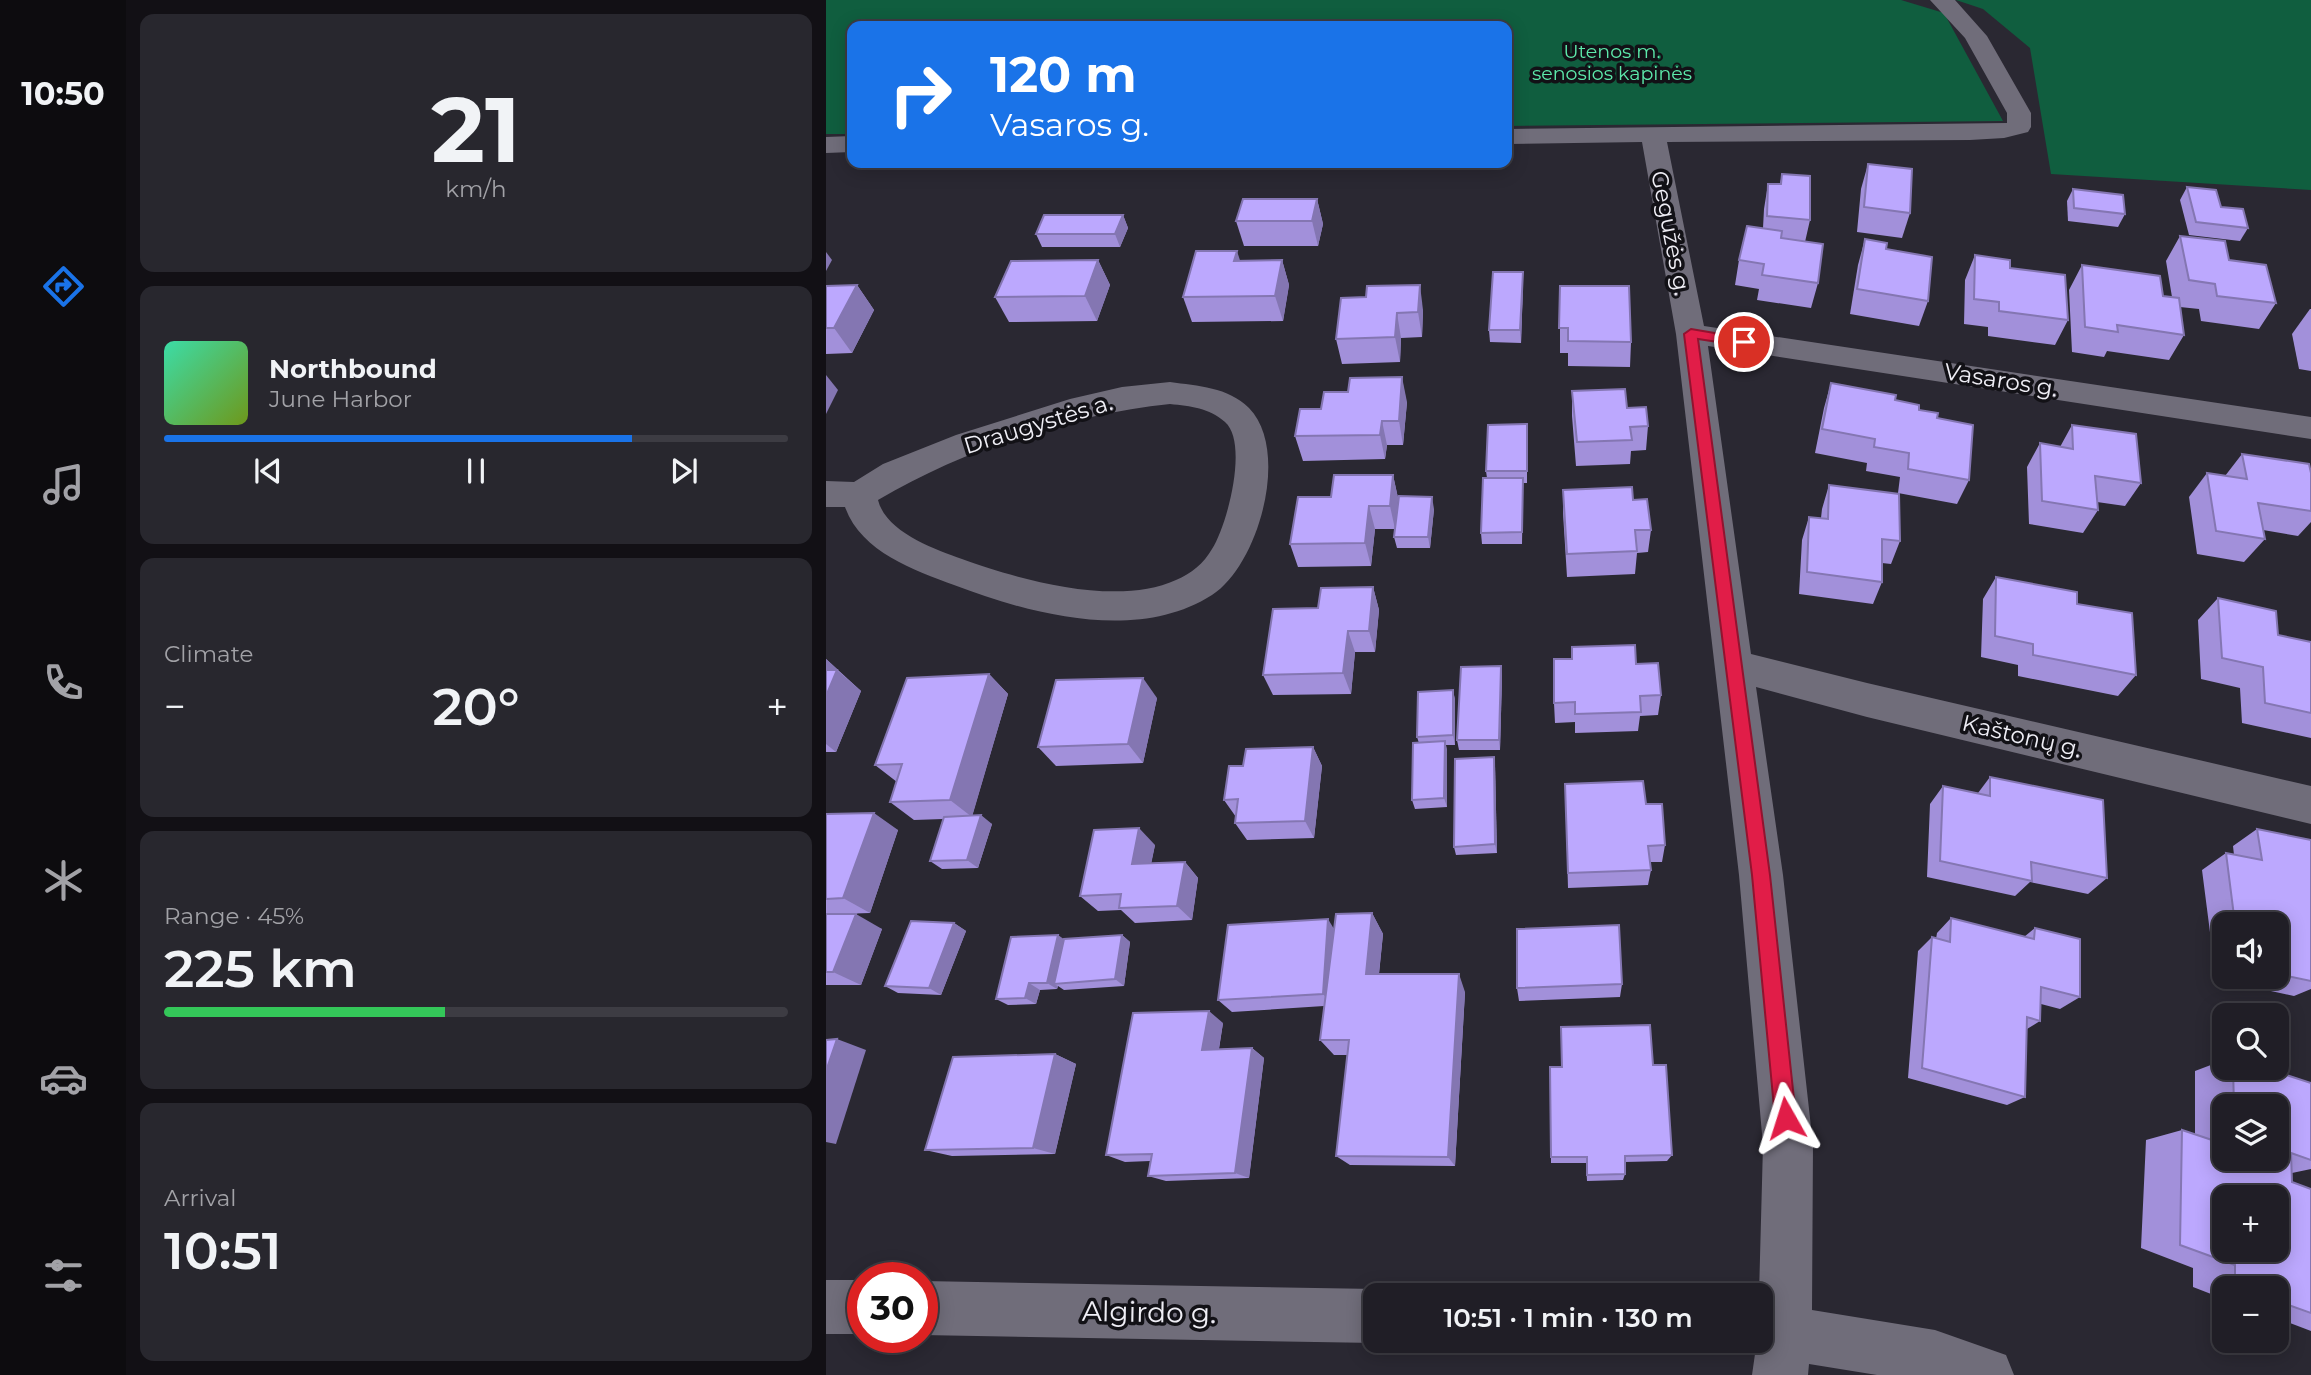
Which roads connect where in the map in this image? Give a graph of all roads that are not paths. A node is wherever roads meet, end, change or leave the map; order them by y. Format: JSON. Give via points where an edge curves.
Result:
{"nodes":[{"id":1,"x":1941,"y":0,"type":"edge"},
{"id":2,"x":1654,"y":134,"type":"junction"},
{"id":3,"x":1512,"y":136,"type":"edge"},
{"id":4,"x":847,"y":144,"type":"edge"},
{"id":5,"x":826,"y":145,"type":"edge"},
{"id":6,"x":1691,"y":334,"type":"junction"},
{"id":7,"x":2311,"y":428,"type":"edge"},
{"id":8,"x":842,"y":494,"type":"edge"},
{"id":9,"x":1734,"y":665,"type":"junction"},
{"id":10,"x":2311,"y":804,"type":"edge"},
{"id":11,"x":826,"y":1307,"type":"edge"},
{"id":12,"x":847,"y":1307,"type":"edge"},
{"id":13,"x":938,"y":1308,"type":"edge"},
{"id":14,"x":1363,"y":1316,"type":"edge"},
{"id":15,"x":1775,"y":1345,"type":"edge"},
{"id":16,"x":1986,"y":1375,"type":"edge"}],
"edges":[{"from":1,"to":2,"type":"street","via":[[1966,23],[2019,113],[2019,127],[1970,132]]},
{"from":2,"to":3,"type":"street"},
{"from":2,"to":6,"type":"street","name":"Gegužės g."},
{"from":4,"to":5,"type":"street"},
{"from":6,"to":7,"type":"street","name":"Vasaros g."},
{"from":6,"to":9,"type":"street","name":"Gegužės g."},
{"from":8,"to":8,"type":"street","name":"Draugystės a.","via":[[885,537],[974,580],[1104,606],[1155,602],[1199,584],[1229,556],[1245,510],[1252,463],[1247,428],[1229,405],[1198,394],[1158,393],[1044,418]]},
{"from":9,"to":10,"type":"street","name":"Kaštonų g."},
{"from":9,"to":15,"type":"street","name":"Gegužės g.","via":[[1788,1146]]},
{"from":11,"to":12,"type":"street"},
{"from":13,"to":14,"type":"street","name":"Algirdo g."},
{"from":15,"to":16,"type":"street","via":[[1936,1357]]}]}
